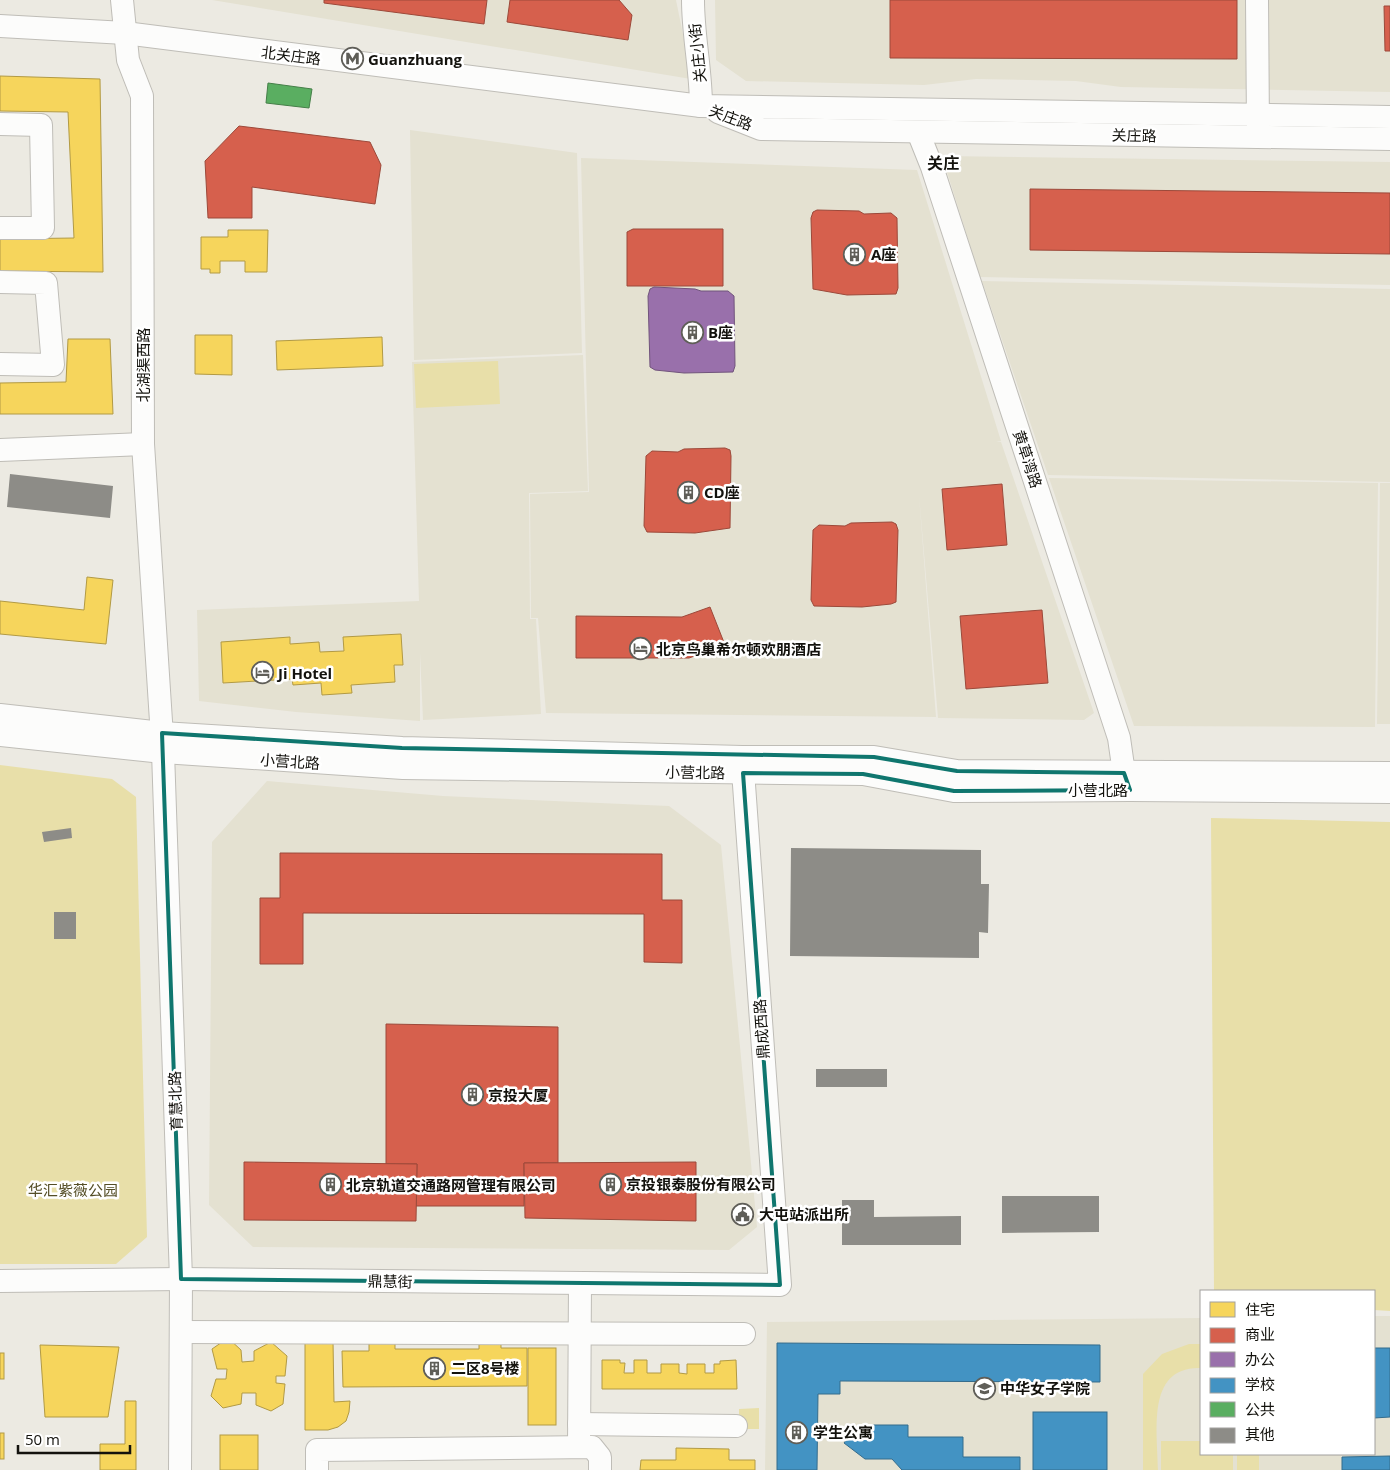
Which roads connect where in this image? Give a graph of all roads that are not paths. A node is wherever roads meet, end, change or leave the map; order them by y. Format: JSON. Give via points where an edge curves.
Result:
{"nodes":[{"id":1,"x":122,"y":0,"type":"edge"},
{"id":2,"x":692,"y":0,"type":"edge"},
{"id":3,"x":1257,"y":0,"type":"edge"},
{"id":4,"x":0,"y":26,"type":"edge"},
{"id":5,"x":125,"y":33,"type":"junction"},
{"id":6,"x":701,"y":106,"type":"junction"},
{"id":7,"x":1390,"y":117,"type":"edge"},
{"id":8,"x":0,"y":124,"type":"edge"},
{"id":9,"x":1258,"y":126,"type":"junction"},
{"id":10,"x":918,"y":132,"type":"junction"},
{"id":11,"x":1390,"y":139,"type":"edge"},
{"id":12,"x":0,"y":228,"type":"edge"},
{"id":13,"x":0,"y":282,"type":"edge"},
{"id":14,"x":0,"y":364,"type":"edge"},
{"id":15,"x":143,"y":444,"type":"junction"},
{"id":16,"x":0,"y":450,"type":"edge"},
{"id":17,"x":0,"y":715,"type":"edge"},
{"id":18,"x":0,"y":735,"type":"edge"},
{"id":19,"x":162,"y":743,"type":"junction"},
{"id":20,"x":743,"y":765,"type":"junction"},
{"id":21,"x":1390,"y":773,"type":"edge"},
{"id":22,"x":1127,"y":781,"type":"junction"},
{"id":23,"x":1390,"y":792,"type":"edge"},
{"id":24,"x":181,"y":1279,"type":"junction"},
{"id":25,"x":0,"y":1281,"type":"edge"},
{"id":26,"x":586,"y":1283,"type":"junction"},
{"id":27,"x":780,"y":1285,"type":"joint"},
{"id":28,"x":181,"y":1332,"type":"junction"},
{"id":29,"x":586,"y":1332,"type":"junction"},
{"id":30,"x":744,"y":1334,"type":"dead end"},
{"id":31,"x":586,"y":1424,"type":"junction"},
{"id":32,"x":736,"y":1426,"type":"dead end"},
{"id":33,"x":586,"y":1447,"type":"junction"},
{"id":34,"x":180,"y":1470,"type":"edge"},
{"id":35,"x":317,"y":1470,"type":"edge"},
{"id":36,"x":600,"y":1470,"type":"edge"}],
"edges":[{"from":1,"to":5,"type":"street","name":"北湖渠西路"},
{"from":2,"to":6,"type":"street","name":"关庄小街","via":[[701,74]]},
{"from":3,"to":9,"type":"street"},
{"from":4,"to":5,"type":"street","name":"北关庄路"},
{"from":5,"to":6,"type":"street","name":"北关庄路"},
{"from":5,"to":15,"type":"street","name":"北湖渠西路","via":[[128,60],[142,96]]},
{"from":6,"to":9,"type":"street","name":"关庄路"},
{"from":6,"to":10,"type":"street","name":"关庄路","via":[[761,129]]},
{"from":7,"to":9,"type":"street","name":"关庄路"},
{"from":8,"to":12,"type":"street","via":[[41,126],[42,228]]},
{"from":9,"to":10,"type":"street","name":"关庄路"},
{"from":9,"to":11,"type":"street","name":"关庄路"},
{"from":10,"to":22,"type":"street","name":"黄草湾路","via":[[1116,729]]},
{"from":13,"to":14,"type":"street","via":[[46,283],[52,365]]},
{"from":15,"to":16,"type":"street"},
{"from":15,"to":19,"type":"street","name":"北湖渠西路"},
{"from":17,"to":19,"type":"street","name":"小营北路"},
{"from":18,"to":19,"type":"street","name":"小营北路"},
{"from":19,"to":20,"type":"street","name":"小营北路","via":[[402,748]]},
{"from":19,"to":24,"type":"street","name":"育慧北路"},
{"from":20,"to":22,"type":"street","name":"小营北路","via":[[874,757],[957,771]]},
{"from":20,"to":27,"type":"street","name":"鼎成西路"},
{"from":21,"to":22,"type":"street","name":"小营北路"},
{"from":22,"to":23,"type":"street","name":"小营北路"},
{"from":24,"to":25,"type":"street","name":"鼎慧街"},
{"from":24,"to":26,"type":"street","name":"鼎慧街"},
{"from":24,"to":28,"type":"street","name":"育慧北路"},
{"from":26,"to":27,"type":"street","name":"鼎慧街"},
{"from":26,"to":29,"type":"street"},
{"from":28,"to":29,"type":"street"},
{"from":28,"to":34,"type":"street","name":"育慧北路"},
{"from":29,"to":30,"type":"street"},
{"from":29,"to":31,"type":"street"},
{"from":31,"to":32,"type":"street"},
{"from":31,"to":33,"type":"street"},
{"from":33,"to":35,"type":"street","via":[[317,1450]]},
{"from":33,"to":36,"type":"street","via":[[600,1457]]}]}
